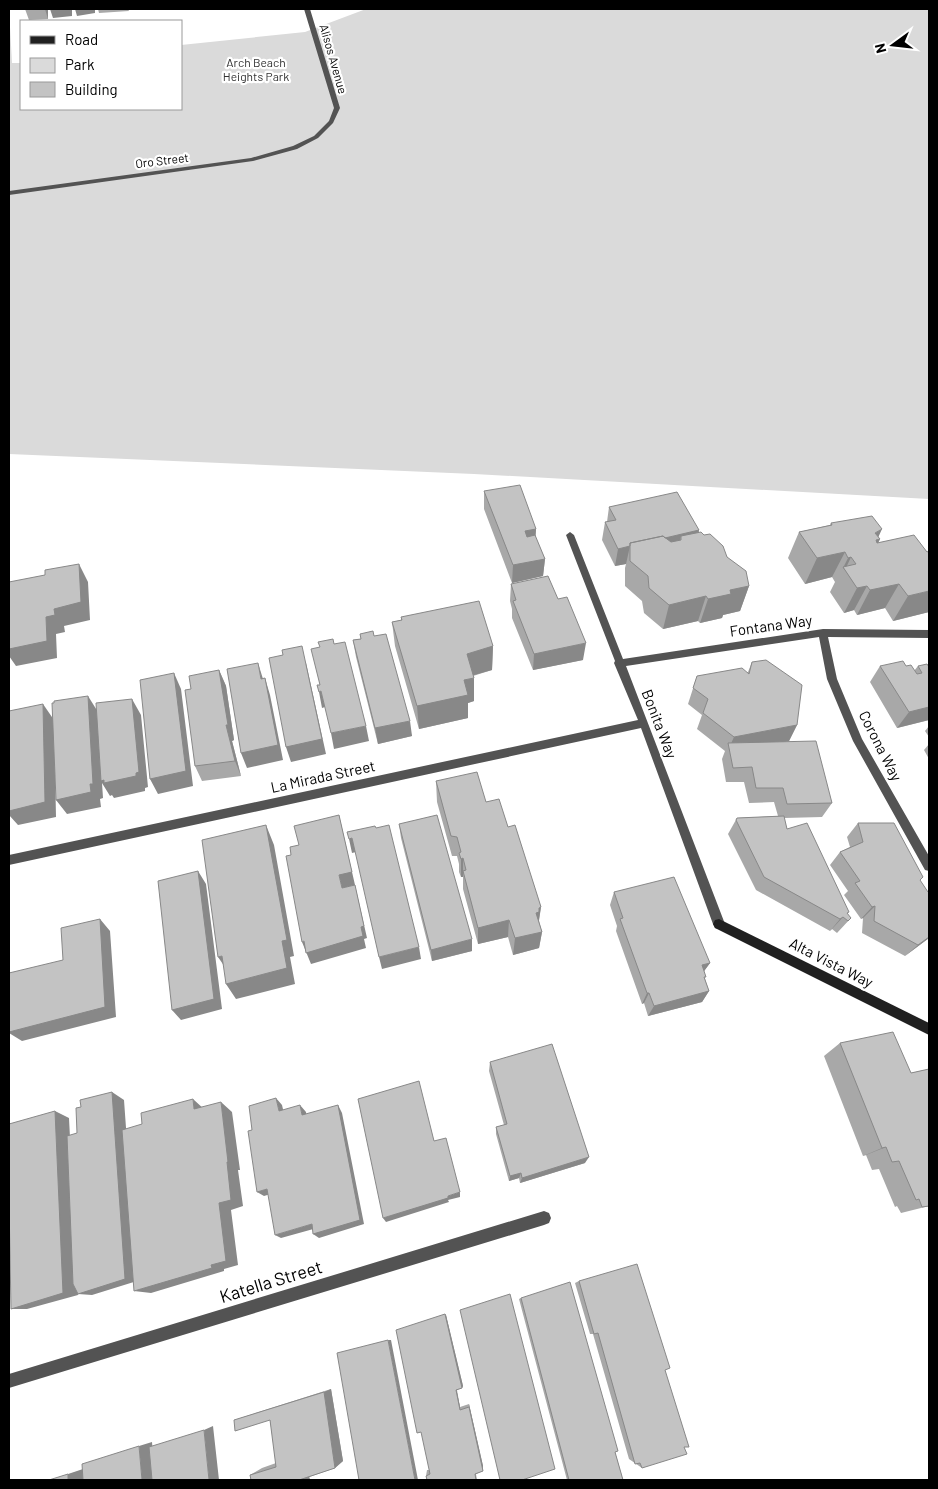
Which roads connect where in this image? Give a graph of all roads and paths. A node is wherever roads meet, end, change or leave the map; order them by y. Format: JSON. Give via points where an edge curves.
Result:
{"nodes":[{"id":1,"x":307,"y":9,"type":"edge"},
{"id":2,"x":315,"y":138,"type":"joint"},
{"id":3,"x":9,"y":193,"type":"edge"},
{"id":4,"x":570,"y":535,"type":"dead end"},
{"id":5,"x":823,"y":633,"type":"junction"},
{"id":6,"x":929,"y":634,"type":"edge"},
{"id":7,"x":619,"y":663,"type":"junction"},
{"id":8,"x":644,"y":723,"type":"junction"},
{"id":9,"x":9,"y":860,"type":"edge"},
{"id":10,"x":929,"y":866,"type":"edge"},
{"id":11,"x":719,"y":924,"type":"joint"},
{"id":12,"x":929,"y":1029,"type":"edge"},
{"id":13,"x":544,"y":1218,"type":"dead end"},
{"id":14,"x":9,"y":1381,"type":"edge"}],
"edges":[{"from":1,"to":2,"type":"street","name":"Alisos Avenue","via":[[337,108],[331,124]]},
{"from":2,"to":3,"type":"street","name":"Oro Street","via":[[251,160]]},
{"from":4,"to":7,"type":"street","name":"Bonita Way"},
{"from":5,"to":6,"type":"street","name":"Fontana Way"},
{"from":5,"to":7,"type":"street","name":"Fontana Way"},
{"from":5,"to":10,"type":"street","name":"Corona Way","via":[[832,679],[858,741]]},
{"from":7,"to":8,"type":"street","name":"Bonita Way"},
{"from":8,"to":9,"type":"street","name":"La Mirada Street"},
{"from":8,"to":11,"type":"street","name":"Bonita Way"},
{"from":11,"to":12,"type":"street","name":"Alta Vista Way"},
{"from":13,"to":14,"type":"street","name":"Katella Street"}]}
